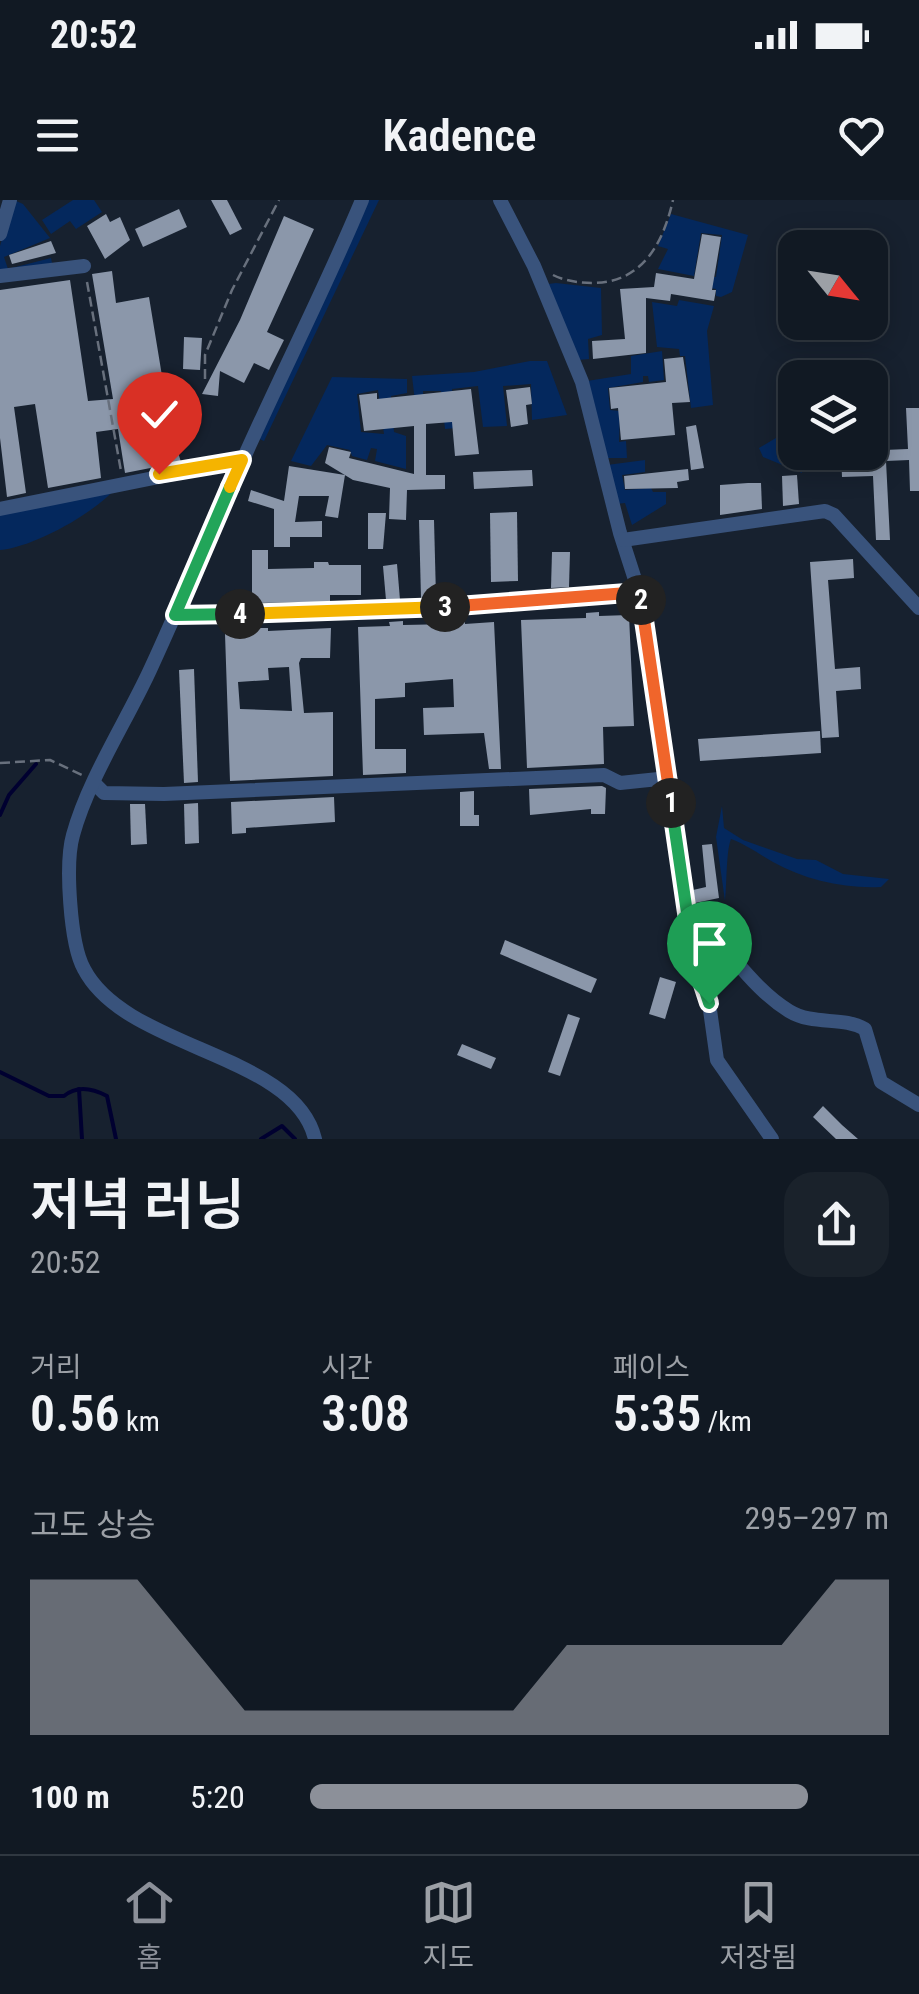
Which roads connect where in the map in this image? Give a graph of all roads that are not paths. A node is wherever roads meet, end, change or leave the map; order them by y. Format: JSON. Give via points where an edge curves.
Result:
{"nodes":[{"id":1,"x":10,"y":200,"type":"edge"},
{"id":2,"x":362,"y":200,"type":"edge"},
{"id":3,"x":500,"y":200,"type":"edge"},
{"id":4,"x":0,"y":234,"type":"edge"},
{"id":5,"x":84,"y":266,"type":"road end"},
{"id":6,"x":0,"y":276,"type":"edge"},
{"id":7,"x":242,"y":460,"type":"junction"},
{"id":8,"x":0,"y":508,"type":"edge"},
{"id":9,"x":622,"y":540,"type":"junction"},
{"id":10,"x":656,"y":591,"type":"dead end"},
{"id":11,"x":640,"y":592,"type":"junction"},
{"id":12,"x":919,"y":608,"type":"edge"},
{"id":13,"x":175,"y":615,"type":"junction"},
{"id":14,"x":668,"y":778,"type":"junction"},
{"id":15,"x":95,"y":784,"type":"junction"},
{"id":16,"x":685,"y":911,"type":"junction"},
{"id":17,"x":919,"y":1106,"type":"edge"},
{"id":18,"x":314,"y":1139,"type":"edge"},
{"id":19,"x":772,"y":1139,"type":"edge"}],
"edges":[{"from":1,"to":4,"type":"street"},
{"from":2,"to":7,"type":"street"},
{"from":3,"to":9,"type":"street","via":[[582,382]]},
{"from":5,"to":6,"type":"street"},
{"from":7,"to":8,"type":"street"},
{"from":7,"to":13,"type":"street"},
{"from":9,"to":11,"type":"street"},
{"from":9,"to":12,"type":"street","via":[[825,511]]},
{"from":10,"to":11,"type":"street"},
{"from":11,"to":13,"type":"street","via":[[392,611]]},
{"from":11,"to":14,"type":"street"},
{"from":13,"to":15,"type":"street"},
{"from":14,"to":15,"type":"street","via":[[620,783],[604,775],[164,794],[104,793]]},
{"from":14,"to":16,"type":"street"},
{"from":15,"to":18,"type":"street","via":[[71,854],[75,940],[85,972],[125,1010],[287,1094],[308,1119]]},
{"from":16,"to":17,"type":"street","via":[[782,1007],[817,1022],[865,1029],[882,1082]]},
{"from":16,"to":19,"type":"street","via":[[718,1060]]}]}
